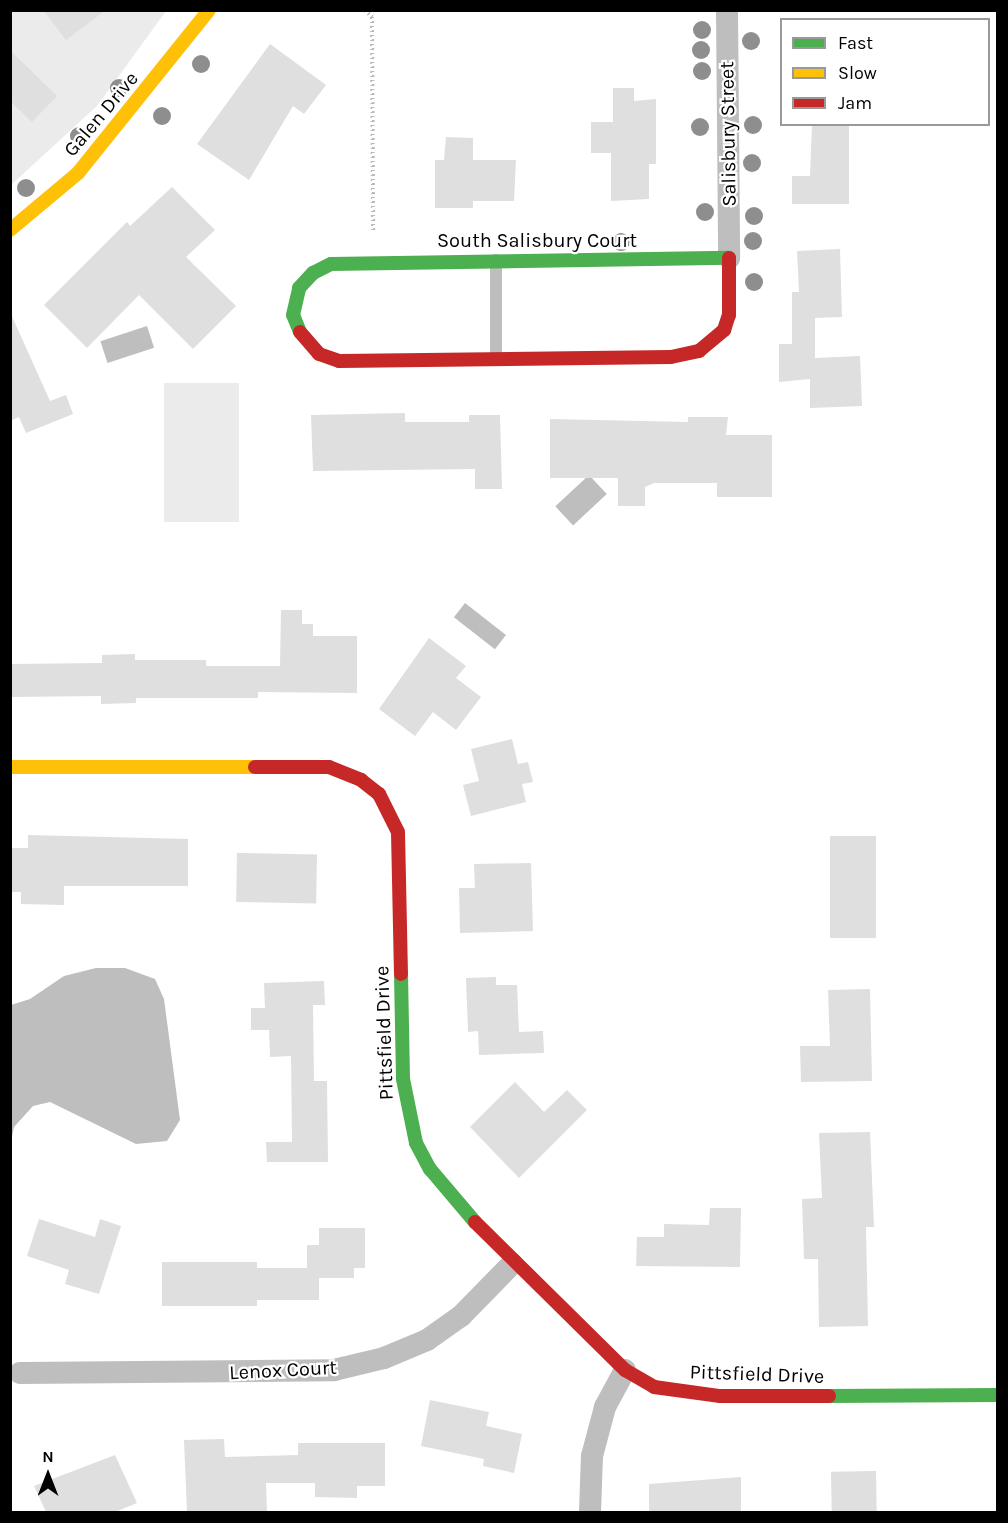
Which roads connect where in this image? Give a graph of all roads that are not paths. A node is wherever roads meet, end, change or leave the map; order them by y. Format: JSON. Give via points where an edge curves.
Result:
{"nodes":[{"id":1,"x":209,"y":10,"type":"edge"},
{"id":2,"x":727,"y":10,"type":"edge"},
{"id":3,"x":10,"y":230,"type":"edge"},
{"id":4,"x":729,"y":258,"type":"junction"},
{"id":5,"x":496,"y":259,"type":"junction"},
{"id":6,"x":496,"y":359,"type":"junction"},
{"id":7,"x":10,"y":767,"type":"edge"},
{"id":8,"x":512,"y":1264,"type":"junction"},
{"id":9,"x":625,"y":1370,"type":"junction"},
{"id":10,"x":20,"y":1373,"type":"dead end"},
{"id":11,"x":998,"y":1395,"type":"edge"},
{"id":12,"x":590,"y":1512,"type":"edge"}],
"edges":[{"from":1,"to":3,"type":"street","name":"Galen Drive","via":[[78,173]]},
{"from":2,"to":4,"type":"street","name":"Salisbury Street"},
{"from":4,"to":5,"type":"street","name":"South Salisbury Court"},
{"from":4,"to":6,"type":"street","name":"South Salisbury Court","via":[[729,315],[718,336],[699,351],[671,357]]},
{"from":5,"to":6,"type":"lane"},
{"from":5,"to":6,"type":"street","name":"South Salisbury Court","via":[[331,264],[299,288],[293,315],[304,341],[319,354],[339,361]]},
{"from":7,"to":8,"type":"street","name":"Pittsfield Drive","via":[[329,767],[361,780],[379,794],[398,832],[407,1112],[430,1168]]},
{"from":8,"to":9,"type":"street","name":"Pittsfield Drive"},
{"from":8,"to":10,"type":"street","name":"Lenox Court","via":[[461,1316],[427,1340],[384,1358],[334,1370]]},
{"from":9,"to":11,"type":"street","name":"Pittsfield Drive","via":[[654,1387],[720,1396]]},
{"from":9,"to":12,"type":"street","via":[[605,1407],[592,1456]]}]}
